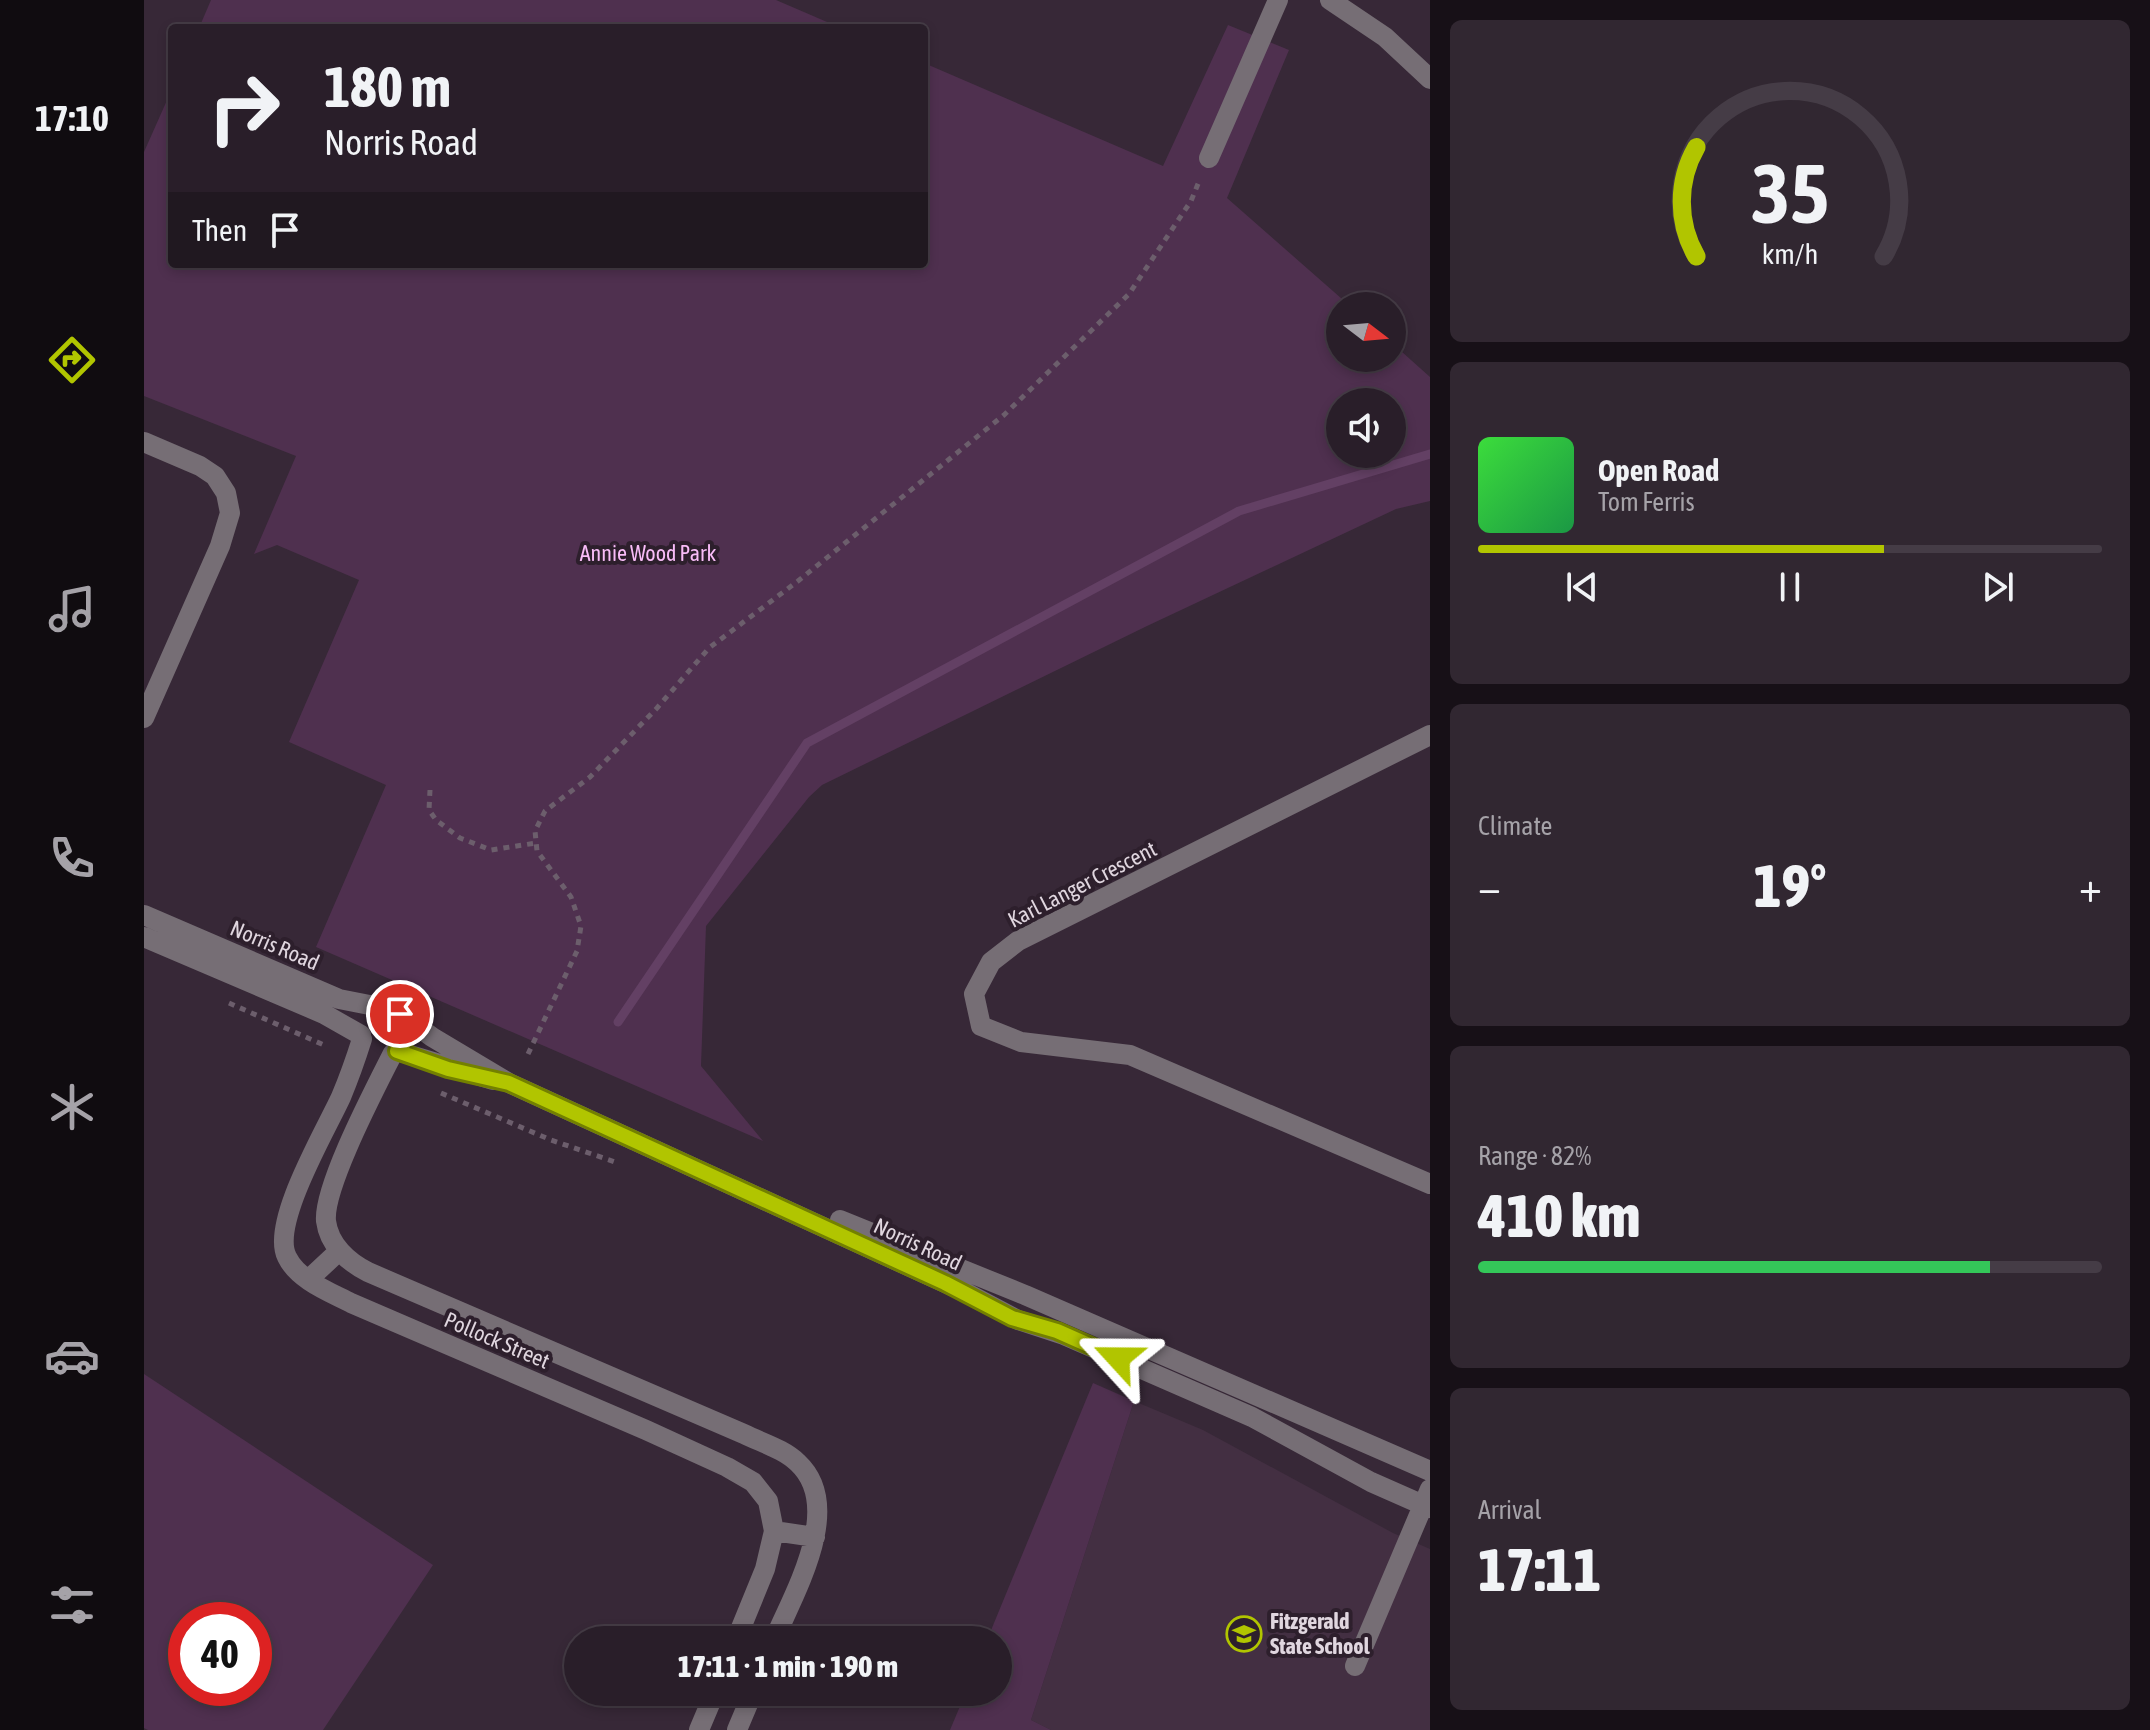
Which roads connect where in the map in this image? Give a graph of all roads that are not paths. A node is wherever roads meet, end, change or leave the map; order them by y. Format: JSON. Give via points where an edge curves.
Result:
{"nodes":[{"id":1,"x":1278,"y":0,"type":"edge"},
{"id":2,"x":1330,"y":0,"type":"edge"},
{"id":3,"x":1430,"y":79,"type":"edge"},
{"id":4,"x":1209,"y":158,"type":"road end"},
{"id":5,"x":144,"y":442,"type":"edge"},
{"id":6,"x":144,"y":718,"type":"edge"},
{"id":7,"x":1430,"y":735,"type":"edge"},
{"id":8,"x":144,"y":915,"type":"edge"},
{"id":9,"x":144,"y":937,"type":"edge"},
{"id":10,"x":394,"y":1010,"type":"junction"},
{"id":11,"x":362,"y":1037,"type":"junction"},
{"id":12,"x":395,"y":1052,"type":"junction"},
{"id":13,"x":509,"y":1083,"type":"junction"},
{"id":14,"x":335,"y":1109,"type":"junction"},
{"id":15,"x":361,"y":1121,"type":"junction"},
{"id":16,"x":602,"y":1124,"type":"junction"},
{"id":17,"x":1430,"y":1184,"type":"edge"},
{"id":18,"x":339,"y":1251,"type":"junction"},
{"id":19,"x":309,"y":1279,"type":"junction"},
{"id":20,"x":399,"y":1286,"type":"junction"},
{"id":21,"x":385,"y":1318,"type":"junction"},
{"id":22,"x":528,"y":1340,"type":"junction"},
{"id":23,"x":514,"y":1373,"type":"junction"},
{"id":24,"x":660,"y":1399,"type":"junction"},
{"id":25,"x":646,"y":1430,"type":"junction"},
{"id":26,"x":744,"y":1434,"type":"junction"},
{"id":27,"x":729,"y":1468,"type":"junction"},
{"id":28,"x":1430,"y":1471,"type":"edge"},
{"id":29,"x":1426,"y":1509,"type":"edge"},
{"id":30,"x":774,"y":1531,"type":"junction"},
{"id":31,"x":815,"y":1537,"type":"junction"},
{"id":32,"x":742,"y":1626,"type":"edge"},
{"id":33,"x":780,"y":1626,"type":"edge"},
{"id":34,"x":1355,"y":1666,"type":"dead end"},
{"id":35,"x":709,"y":1706,"type":"edge"},
{"id":36,"x":717,"y":1706,"type":"edge"},
{"id":37,"x":747,"y":1706,"type":"edge"},
{"id":38,"x":739,"y":1726,"type":"edge"},
{"id":39,"x":699,"y":1730,"type":"edge"}],
"edges":[{"from":1,"to":4,"type":"street"},
{"from":2,"to":3,"type":"street","via":[[1385,37]]},
{"from":5,"to":6,"type":"street","via":[[215,476],[230,513]]},
{"from":7,"to":17,"type":"street","name":"Karl Langer Crescent","via":[[1018,941],[991,962],[974,994],[981,1026],[1021,1042],[1130,1055]]},
{"from":8,"to":10,"type":"street","name":"Norris Road","via":[[339,999]]},
{"from":9,"to":11,"type":"street","name":"Norris Road","via":[[324,1014]]},
{"from":10,"to":11,"type":"street","via":[[375,1010],[367,1016]]},
{"from":10,"to":12,"type":"street","via":[[408,1034]]},
{"from":10,"to":13,"type":"street","name":"Norris Road"},
{"from":11,"to":12,"type":"street","name":"Norris Road","via":[[373,1052]]},
{"from":11,"to":14,"type":"street","name":"Pollock Street"},
{"from":12,"to":13,"type":"street","name":"Norris Road"},
{"from":12,"to":15,"type":"street"},
{"from":13,"to":16,"type":"street","name":"Norris Road"},
{"from":14,"to":15,"type":"street"},
{"from":14,"to":19,"type":"street","name":"Pollock Street","via":[[293,1198],[283,1232],[287,1258]]},
{"from":15,"to":18,"type":"street","via":[[327,1209],[328,1229]]},
{"from":16,"to":28,"type":"street","name":"Norris Road","via":[[1025,1295]]},
{"from":16,"to":29,"type":"street","name":"Norris Road","via":[[1012,1318],[1057,1331],[1252,1417]]},
{"from":18,"to":19,"type":"street"},
{"from":18,"to":20,"type":"street","name":"Pollock Street","via":[[359,1268]]},
{"from":19,"to":21,"type":"street","name":"Pollock Street"},
{"from":20,"to":21,"type":"street"},
{"from":20,"to":22,"type":"street","name":"Pollock Street"},
{"from":21,"to":23,"type":"street","name":"Pollock Street"},
{"from":22,"to":23,"type":"street"},
{"from":22,"to":24,"type":"street","name":"Pollock Street"},
{"from":23,"to":25,"type":"street","name":"Pollock Street"},
{"from":24,"to":25,"type":"street"},
{"from":24,"to":26,"type":"street","name":"Pollock Street"},
{"from":25,"to":27,"type":"street","name":"Pollock Street"},
{"from":26,"to":27,"type":"street"},
{"from":26,"to":31,"type":"street","name":"Pollock Street","via":[[791,1457],[807,1474],[819,1504]]},
{"from":27,"to":30,"type":"street","name":"Pollock Street","via":[[765,1495]]},
{"from":29,"to":34,"type":"street"},
{"from":30,"to":31,"type":"street"},
{"from":30,"to":32,"type":"street"},
{"from":31,"to":33,"type":"street","name":"Pollock Street"},
{"from":35,"to":39,"type":"street"},
{"from":36,"to":38,"type":"street"},
{"from":37,"to":38,"type":"street"}]}
